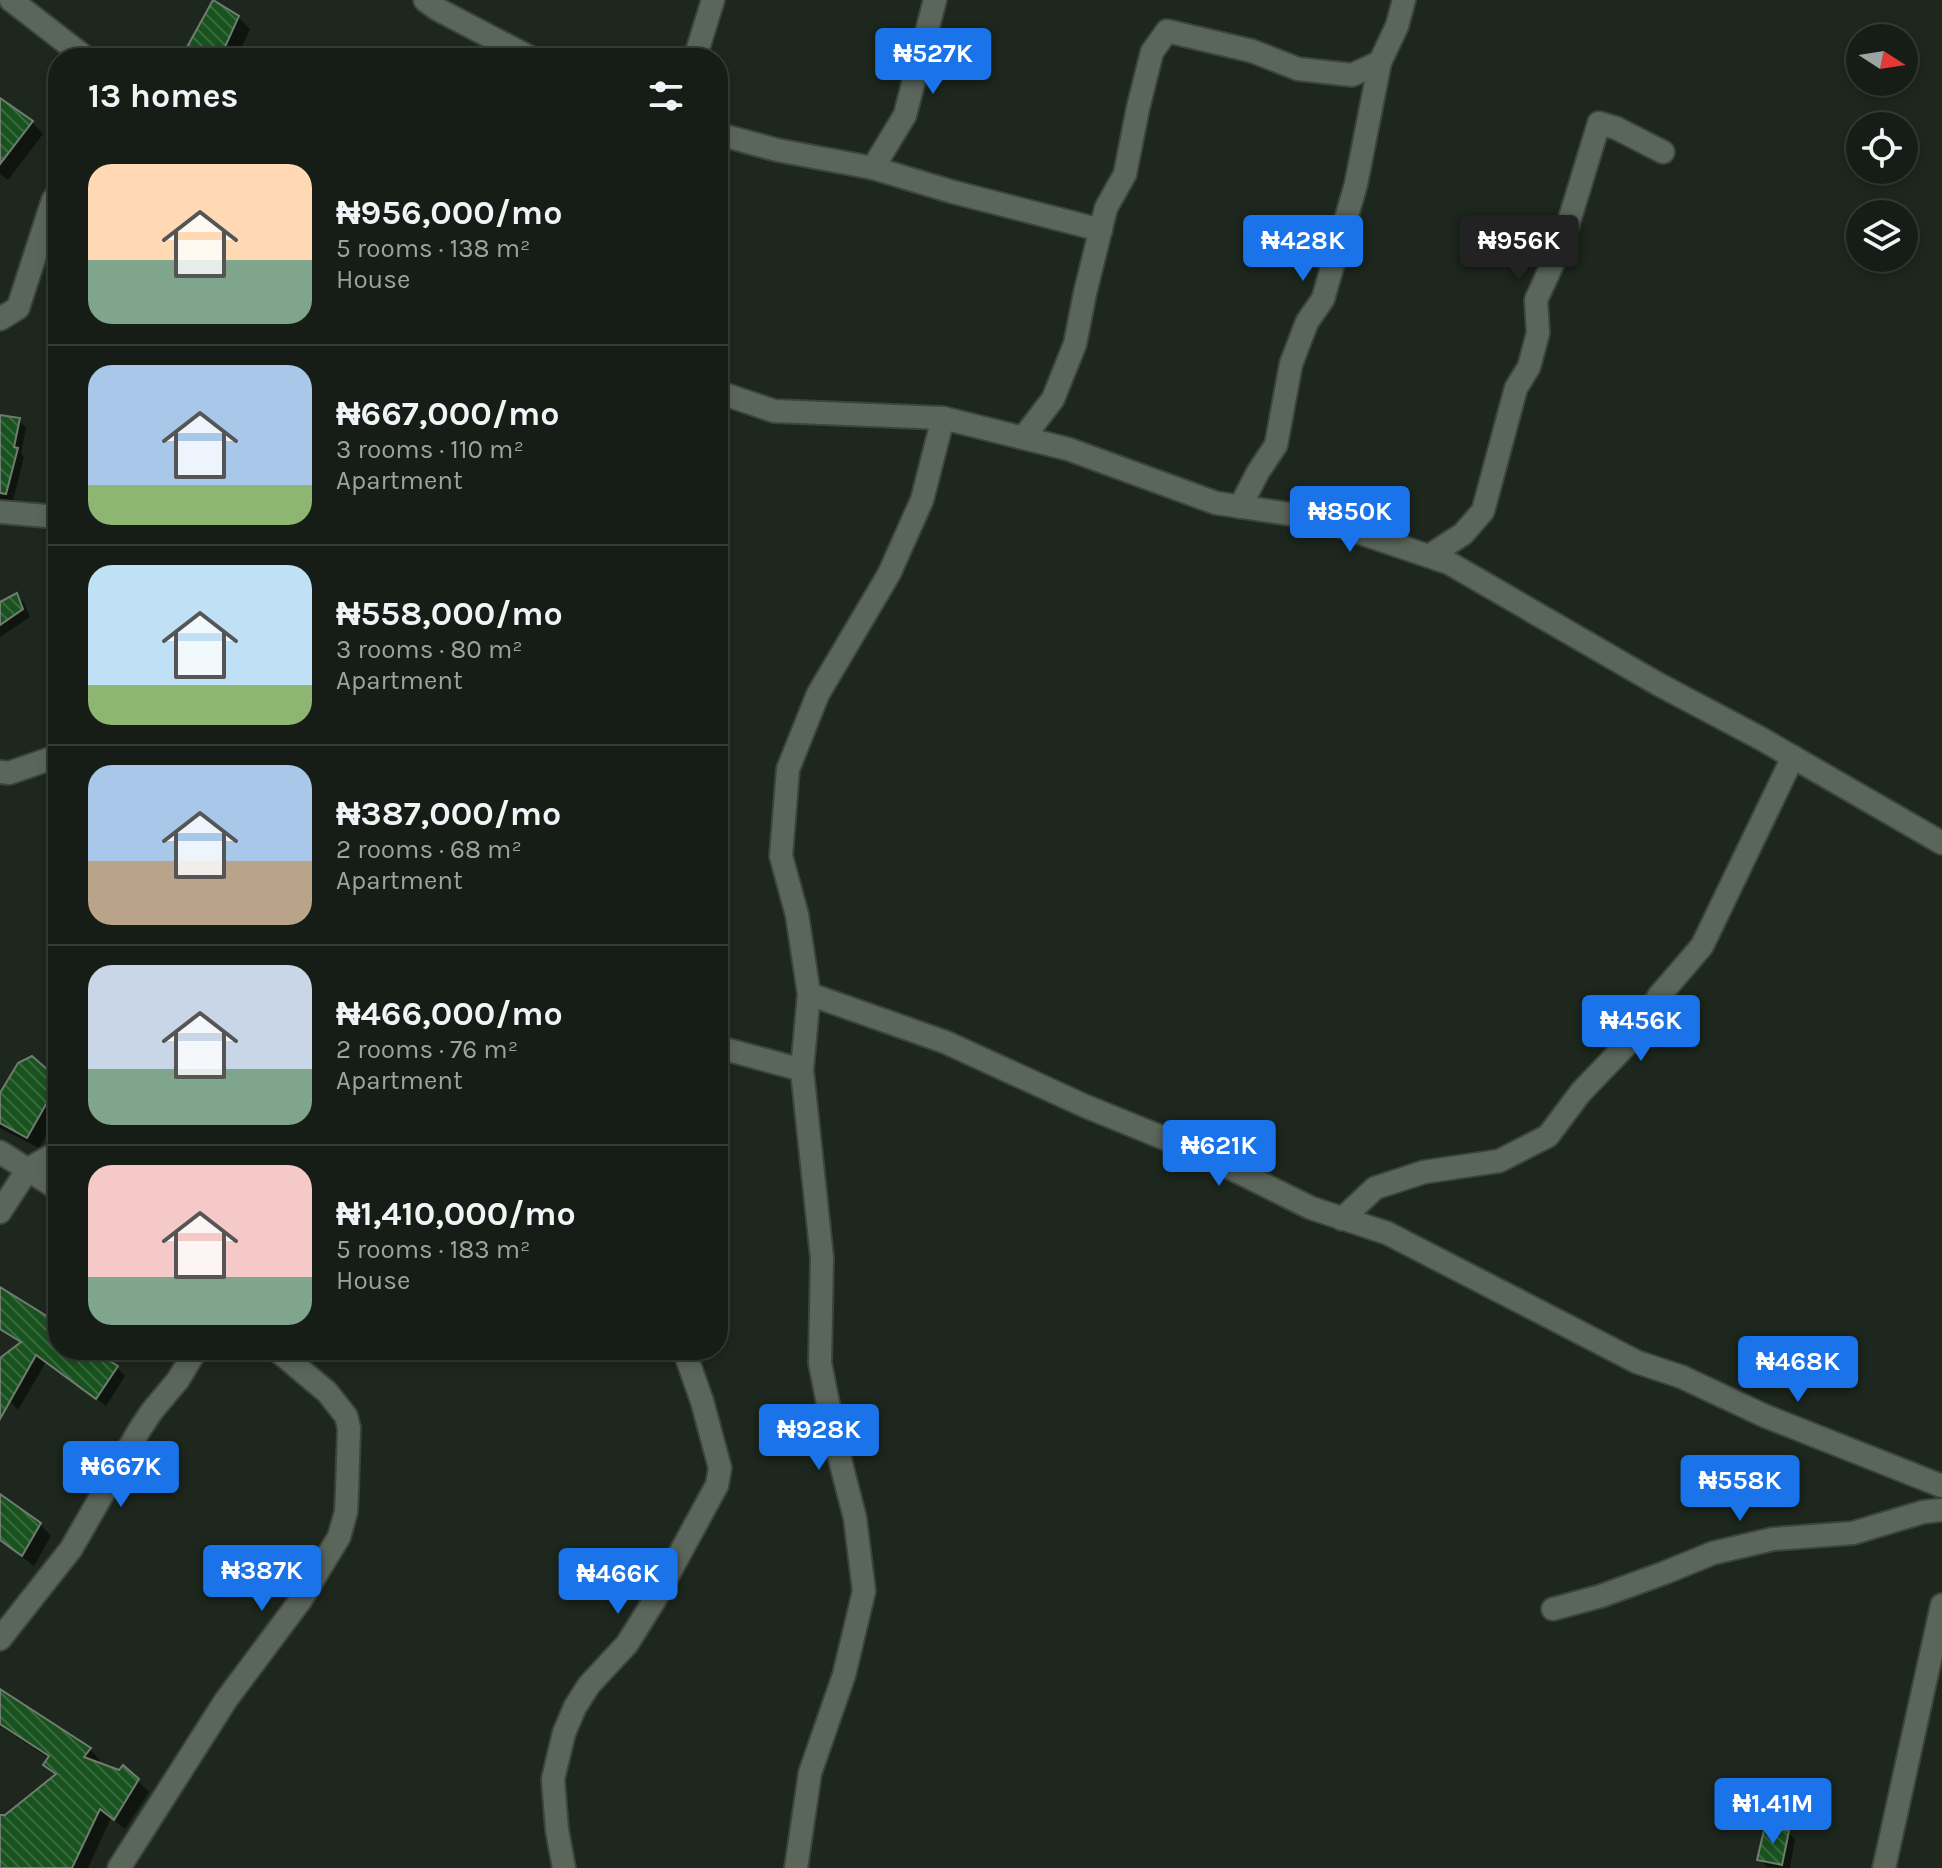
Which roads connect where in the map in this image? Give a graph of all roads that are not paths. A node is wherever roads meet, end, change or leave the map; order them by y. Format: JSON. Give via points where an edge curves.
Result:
{"nodes":[{"id":1,"x":11,"y":0,"type":"edge"},
{"id":2,"x":425,"y":0,"type":"edge"},
{"id":3,"x":713,"y":0,"type":"edge"},
{"id":4,"x":935,"y":0,"type":"edge"},
{"id":5,"x":1404,"y":0,"type":"edge"},
{"id":6,"x":73,"y":48,"type":"edge"},
{"id":7,"x":512,"y":48,"type":"edge"},
{"id":8,"x":698,"y":48,"type":"edge"},
{"id":9,"x":1380,"y":62,"type":"junction"},
{"id":10,"x":728,"y":137,"type":"edge"},
{"id":11,"x":1663,"y":152,"type":"dead end"},
{"id":12,"x":873,"y":168,"type":"junction"},
{"id":13,"x":48,"y":215,"type":"edge"},
{"id":14,"x":1101,"y":230,"type":"junction"},
{"id":15,"x":0,"y":319,"type":"edge"},
{"id":16,"x":728,"y":395,"type":"edge"},
{"id":17,"x":943,"y":418,"type":"junction"},
{"id":18,"x":1023,"y":438,"type":"junction"},
{"id":19,"x":1240,"y":507,"type":"junction"},
{"id":20,"x":0,"y":512,"type":"edge"},
{"id":21,"x":48,"y":516,"type":"edge"},
{"id":22,"x":1429,"y":556,"type":"junction"},
{"id":23,"x":1793,"y":757,"type":"junction"},
{"id":24,"x":48,"y":759,"type":"edge"},
{"id":25,"x":0,"y":772,"type":"edge"},
{"id":26,"x":1942,"y":843,"type":"edge"},
{"id":27,"x":809,"y":994,"type":"junction"},
{"id":28,"x":728,"y":1050,"type":"edge"},
{"id":29,"x":802,"y":1070,"type":"junction"},
{"id":30,"x":0,"y":1152,"type":"edge"},
{"id":31,"x":48,"y":1158,"type":"edge"},
{"id":32,"x":28,"y":1169,"type":"junction"},
{"id":33,"x":48,"y":1182,"type":"edge"},
{"id":34,"x":0,"y":1212,"type":"edge"},
{"id":35,"x":1342,"y":1219,"type":"junction"},
{"id":36,"x":190,"y":1360,"type":"edge"},
{"id":37,"x":289,"y":1360,"type":"edge"},
{"id":38,"x":688,"y":1360,"type":"edge"},
{"id":39,"x":1942,"y":1486,"type":"edge"},
{"id":40,"x":1942,"y":1510,"type":"edge"},
{"id":41,"x":1942,"y":1605,"type":"edge"},
{"id":42,"x":1553,"y":1609,"type":"dead end"},
{"id":43,"x":0,"y":1639,"type":"edge"},
{"id":44,"x":119,"y":1868,"type":"edge"},
{"id":45,"x":564,"y":1868,"type":"edge"},
{"id":46,"x":796,"y":1868,"type":"edge"},
{"id":47,"x":1884,"y":1868,"type":"edge"}],
"edges":[{"from":1,"to":6,"type":"street"},
{"from":2,"to":7,"type":"street"},
{"from":3,"to":8,"type":"street"},
{"from":4,"to":12,"type":"street","via":[[905,115]]},
{"from":5,"to":9,"type":"street"},
{"from":9,"to":14,"type":"street","via":[[1352,75],[1298,69],[1252,51],[1167,31],[1152,52],[1125,174],[1106,208]]},
{"from":9,"to":19,"type":"street","via":[[1356,184],[1323,299],[1307,322],[1291,364],[1276,445]]},
{"from":10,"to":12,"type":"street"},
{"from":11,"to":22,"type":"street","via":[[1599,123],[1563,241],[1536,300],[1538,333],[1529,367],[1516,388],[1483,511],[1463,534]]},
{"from":12,"to":14,"type":"street"},
{"from":13,"to":15,"type":"street","via":[[18,308]]},
{"from":14,"to":18,"type":"street","via":[[1075,344],[1053,399]]},
{"from":16,"to":17,"type":"street","via":[[774,411]]},
{"from":17,"to":18,"type":"street"},
{"from":17,"to":27,"type":"street","via":[[922,500],[889,574],[818,694],[788,769],[781,856]]},
{"from":18,"to":19,"type":"street"},
{"from":19,"to":22,"type":"street","via":[[1316,518]]},
{"from":20,"to":21,"type":"street"},
{"from":22,"to":23,"type":"street"},
{"from":23,"to":26,"type":"street"},
{"from":23,"to":35,"type":"street","via":[[1702,946],[1659,996],[1632,1039],[1548,1136],[1499,1161],[1424,1172],[1375,1188]]},
{"from":24,"to":25,"type":"street"},
{"from":27,"to":29,"type":"street"},
{"from":27,"to":35,"type":"street","via":[[945,1042]]},
{"from":28,"to":29,"type":"street"},
{"from":29,"to":46,"type":"street","via":[[822,1258],[820,1363],[855,1518],[864,1591],[844,1675],[810,1773]]},
{"from":30,"to":32,"type":"street"},
{"from":31,"to":32,"type":"street"},
{"from":32,"to":33,"type":"street"},
{"from":32,"to":34,"type":"street"},
{"from":35,"to":39,"type":"street","via":[[1387,1233],[1637,1362]]},
{"from":36,"to":43,"type":"street","via":[[140,1429],[71,1549]]},
{"from":37,"to":44,"type":"street","via":[[346,1416],[346,1512],[339,1537]]},
{"from":38,"to":45,"type":"street","via":[[720,1468],[717,1485],[654,1601],[627,1644],[589,1685],[564,1733],[553,1779]]},
{"from":40,"to":42,"type":"street","via":[[1853,1533],[1773,1539],[1713,1553]]},
{"from":41,"to":47,"type":"street"}]}
